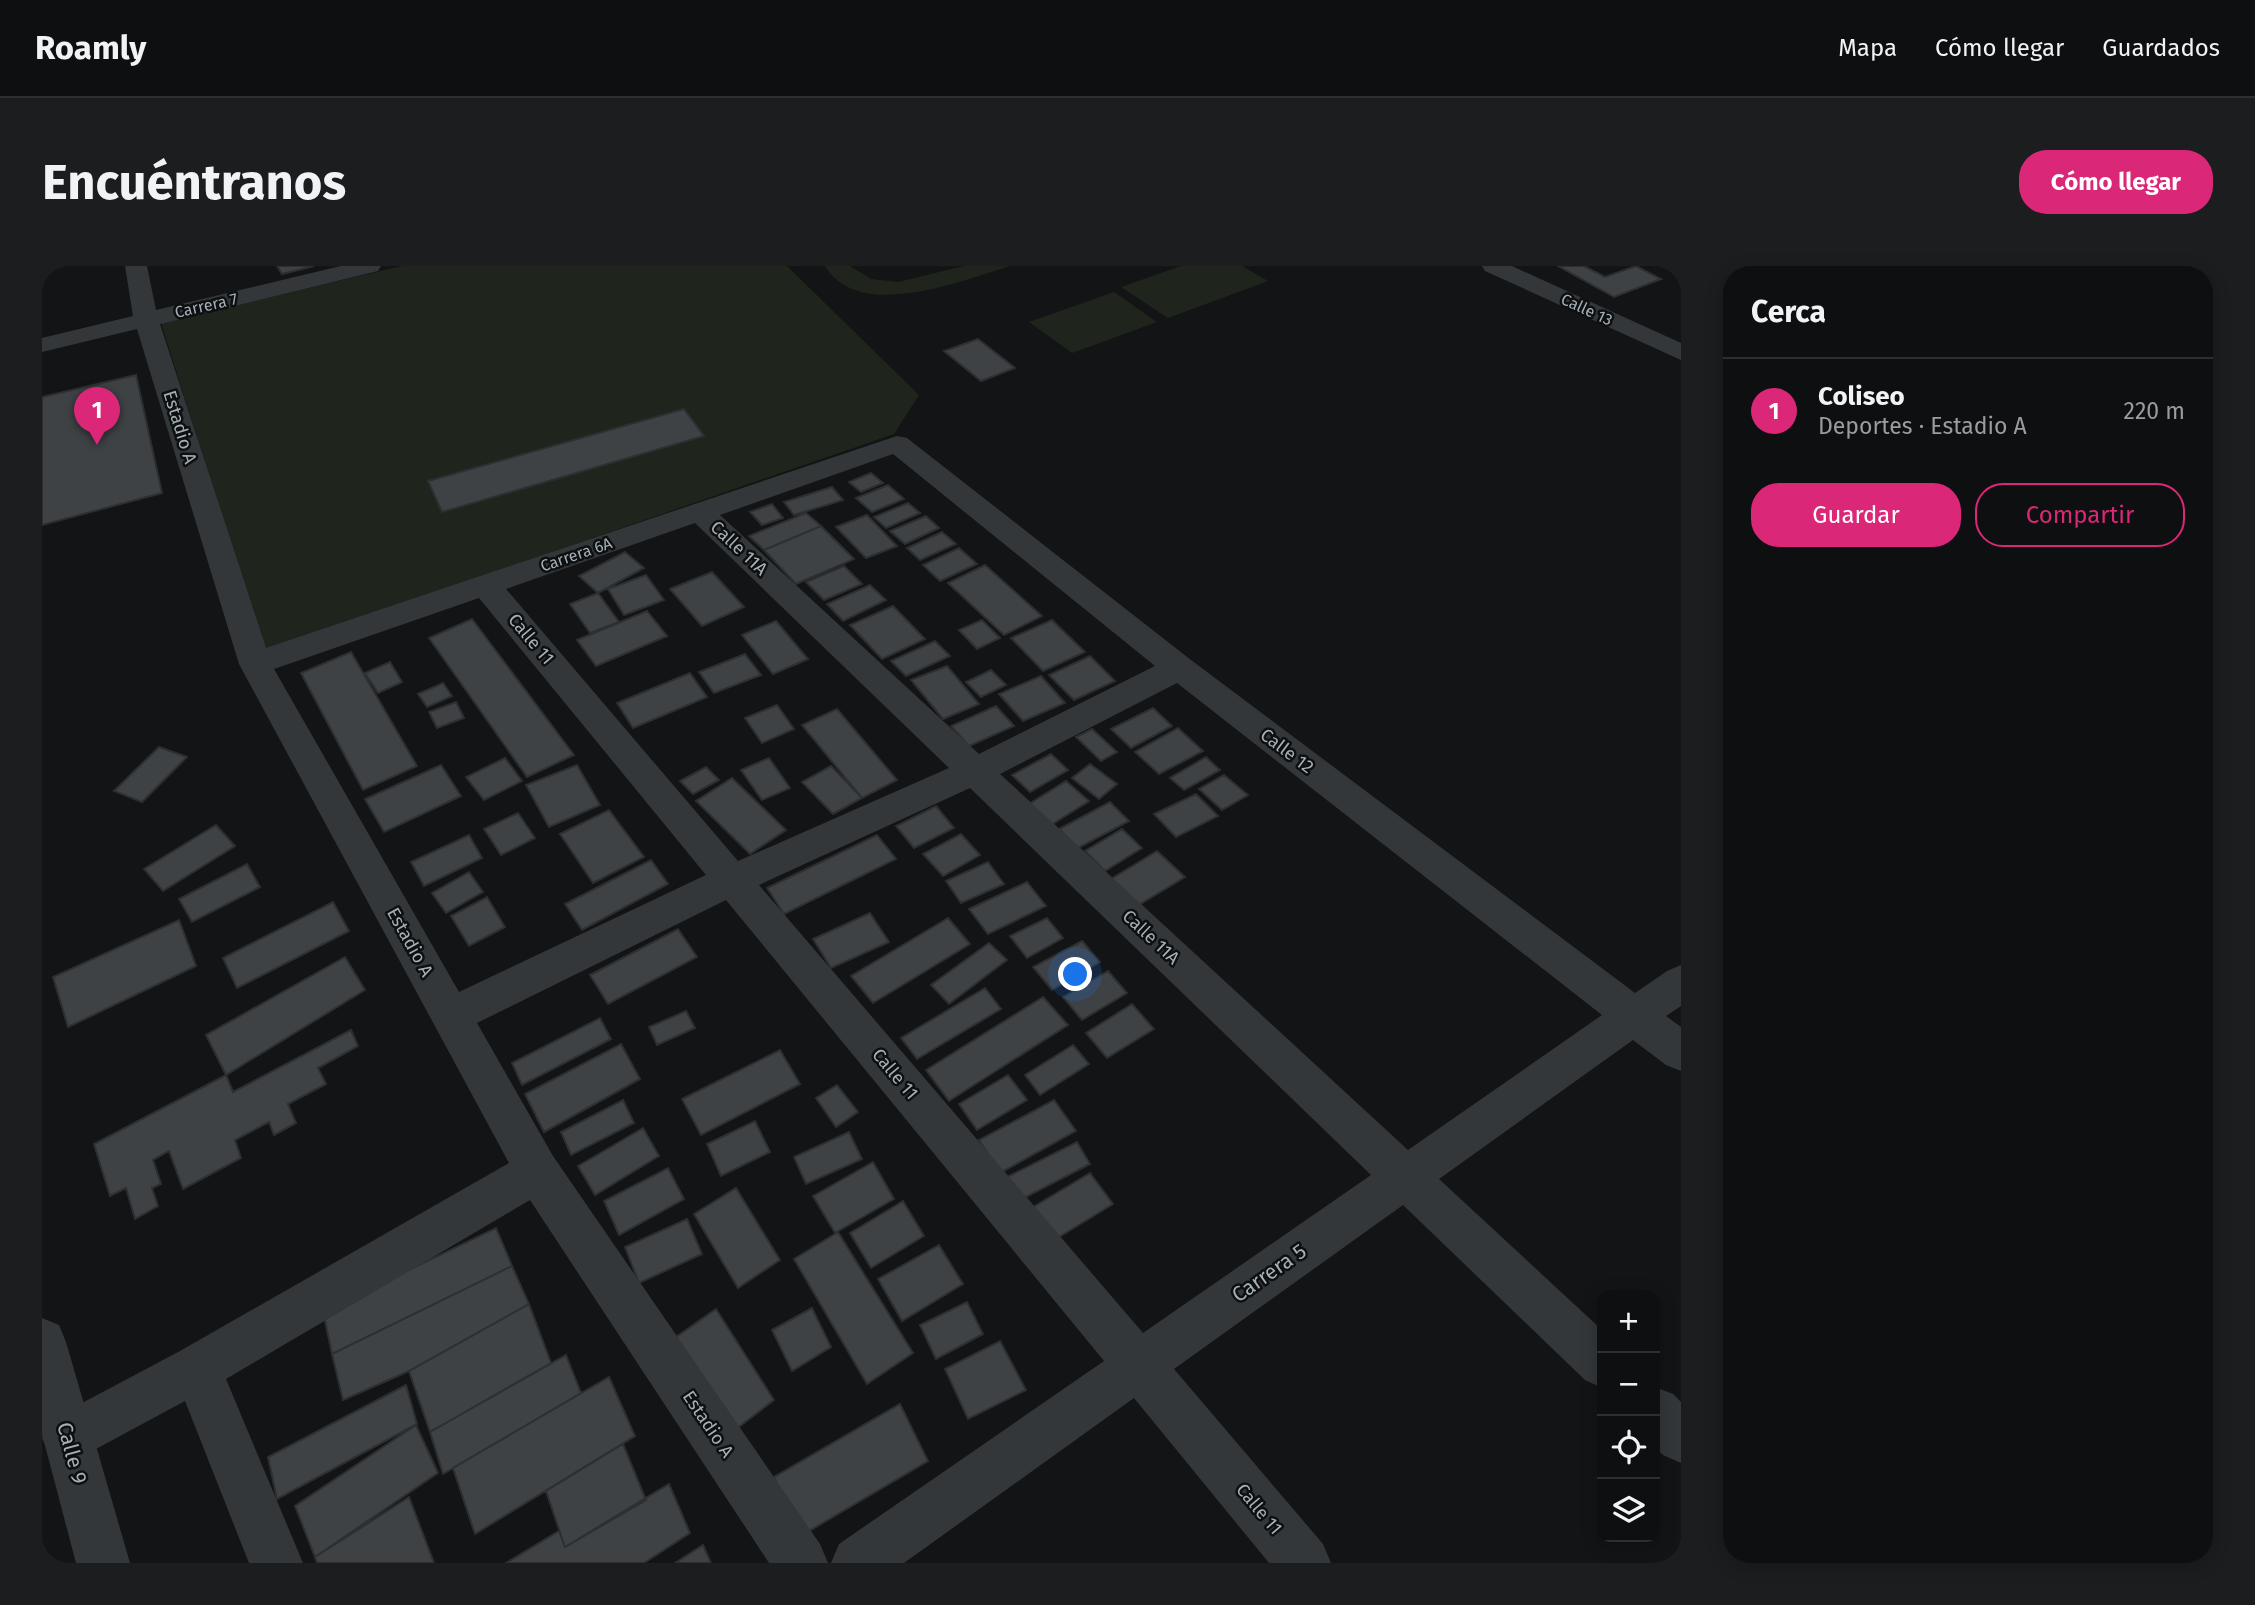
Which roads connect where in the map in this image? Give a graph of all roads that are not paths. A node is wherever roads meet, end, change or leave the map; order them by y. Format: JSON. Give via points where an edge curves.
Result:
{"nodes":[{"id":1,"x":136,"y":266,"type":"edge"},
{"id":2,"x":370,"y":266,"type":"edge"},
{"id":3,"x":1493,"y":266,"type":"edge"},
{"id":4,"x":146,"y":319,"type":"junction"},
{"id":5,"x":42,"y":345,"type":"edge"},
{"id":6,"x":1681,"y":352,"type":"edge"},
{"id":7,"x":897,"y":444,"type":"joint"},
{"id":8,"x":700,"y":512,"type":"junction"},
{"id":9,"x":485,"y":585,"type":"junction"},
{"id":10,"x":255,"y":664,"type":"junction"},
{"id":11,"x":1179,"y":668,"type":"junction"},
{"id":12,"x":975,"y":771,"type":"junction"},
{"id":13,"x":732,"y":880,"type":"junction"},
{"id":14,"x":1681,"y":984,"type":"edge"},
{"id":15,"x":451,"y":1016,"type":"junction"},
{"id":16,"x":1635,"y":1016,"type":"junction"},
{"id":17,"x":1681,"y":1052,"type":"edge"},
{"id":18,"x":537,"y":1171,"type":"junction"},
{"id":19,"x":1405,"y":1178,"type":"junction"},
{"id":20,"x":42,"y":1342,"type":"edge"},
{"id":21,"x":1597,"y":1358,"type":"edge"},
{"id":22,"x":1138,"y":1366,"type":"junction"},
{"id":23,"x":197,"y":1368,"type":"junction"},
{"id":24,"x":1659,"y":1416,"type":"edge"},
{"id":25,"x":1681,"y":1437,"type":"edge"},
{"id":26,"x":68,"y":1438,"type":"junction"},
{"id":27,"x":103,"y":1563,"type":"edge"},
{"id":28,"x":276,"y":1563,"type":"edge"},
{"id":29,"x":801,"y":1563,"type":"edge"},
{"id":30,"x":858,"y":1563,"type":"edge"},
{"id":31,"x":1304,"y":1563,"type":"edge"}],
"edges":[{"from":1,"to":4,"type":"street","name":"Estadio A"},
{"from":2,"to":4,"type":"street","name":"Carrera 7"},
{"from":3,"to":6,"type":"street","name":"Calle 13"},
{"from":4,"to":5,"type":"street","name":"Carrera 7"},
{"from":4,"to":10,"type":"street","name":"Estadio A"},
{"from":7,"to":8,"type":"street","name":"Carrera 6A"},
{"from":7,"to":11,"type":"street","name":"Calle 12"},
{"from":8,"to":9,"type":"street","name":"Carrera 6A"},
{"from":8,"to":12,"type":"street","name":"Calle 11A"},
{"from":9,"to":10,"type":"street","name":"Carrera 6A"},
{"from":9,"to":13,"type":"street","name":"Calle 11"},
{"from":10,"to":15,"type":"street","name":"Estadio A"},
{"from":11,"to":12,"type":"street"},
{"from":11,"to":16,"type":"street","name":"Calle 12"},
{"from":12,"to":13,"type":"street"},
{"from":12,"to":19,"type":"street","name":"Calle 11A"},
{"from":13,"to":15,"type":"street"},
{"from":13,"to":22,"type":"street","name":"Calle 11"},
{"from":14,"to":16,"type":"street","name":"Carrera 5"},
{"from":15,"to":18,"type":"street","name":"Estadio A"},
{"from":16,"to":17,"type":"street","name":"Calle 12"},
{"from":16,"to":19,"type":"street","name":"Carrera 5"},
{"from":18,"to":23,"type":"street"},
{"from":18,"to":29,"type":"street","name":"Estadio A"},
{"from":19,"to":21,"type":"street","name":"Calle 11A"},
{"from":19,"to":22,"type":"street","name":"Carrera 5"},
{"from":20,"to":26,"type":"street","name":"Calle 9"},
{"from":22,"to":30,"type":"street","name":"Carrera 5"},
{"from":22,"to":31,"type":"street","name":"Calle 11"},
{"from":23,"to":26,"type":"street"},
{"from":23,"to":28,"type":"street"},
{"from":24,"to":25,"type":"street"},
{"from":26,"to":27,"type":"street","name":"Calle 9"}]}
